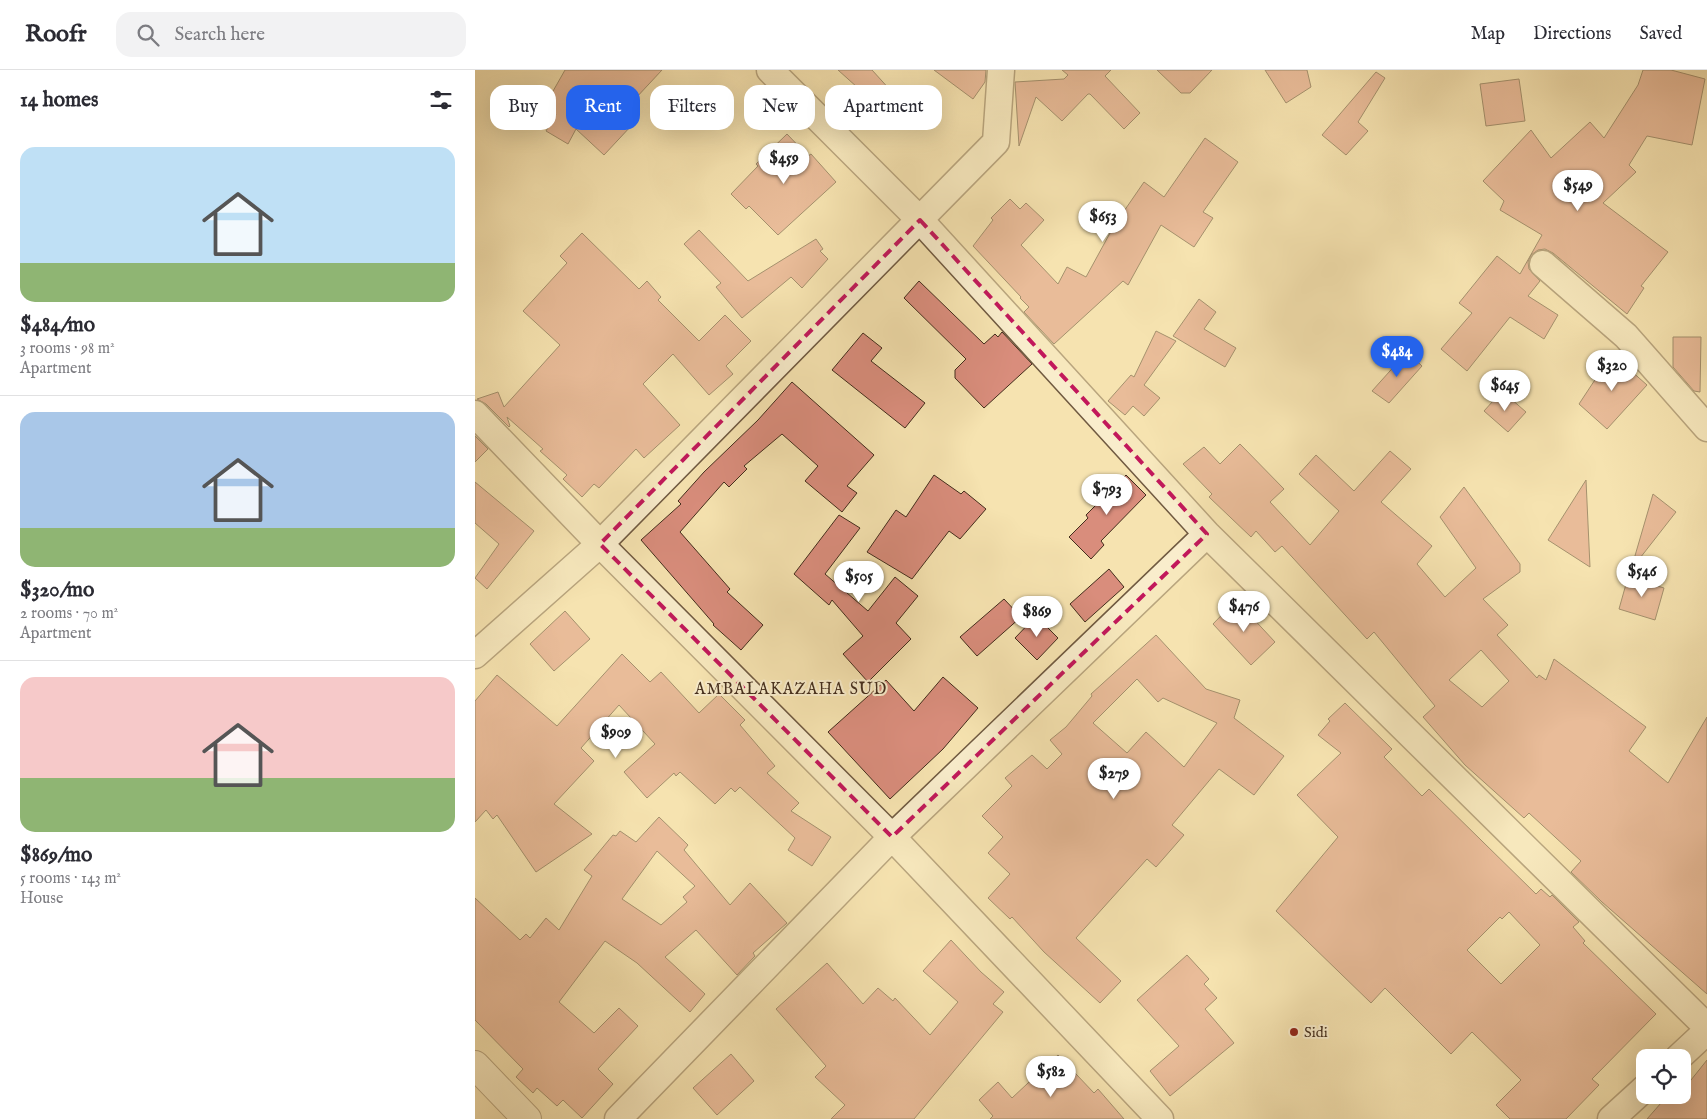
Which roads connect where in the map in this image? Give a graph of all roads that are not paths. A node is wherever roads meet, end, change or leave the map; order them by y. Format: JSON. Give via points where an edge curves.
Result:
{"nodes":[{"id":1,"x":771,"y":70,"type":"edge"},
{"id":2,"x":1001,"y":70,"type":"edge"},
{"id":3,"x":920,"y":220,"type":"junction"},
{"id":4,"x":1543,"y":264,"type":"dead end"},
{"id":5,"x":475,"y":414,"type":"edge"},
{"id":6,"x":1707,"y":428,"type":"edge"},
{"id":7,"x":1207,"y":534,"type":"junction"},
{"id":8,"x":599,"y":544,"type":"junction"},
{"id":9,"x":475,"y":655,"type":"edge"},
{"id":10,"x":892,"y":837,"type":"junction"},
{"id":11,"x":1707,"y":1026,"type":"edge"},
{"id":12,"x":1707,"y":1031,"type":"edge"},
{"id":13,"x":1688,"y":1049,"type":"edge"},
{"id":14,"x":475,"y":1065,"type":"edge"},
{"id":15,"x":1636,"y":1096,"type":"edge"},
{"id":16,"x":527,"y":1119,"type":"edge"},
{"id":17,"x":618,"y":1119,"type":"edge"},
{"id":18,"x":1160,"y":1119,"type":"edge"},
{"id":19,"x":1611,"y":1119,"type":"edge"}],
"edges":[{"from":1,"to":3,"type":"street"},
{"from":2,"to":3,"type":"street","via":[[996,142]]},
{"from":3,"to":7,"type":"street"},
{"from":3,"to":8,"type":"street"},
{"from":4,"to":6,"type":"street","via":[[1626,336]]},
{"from":5,"to":8,"type":"street"},
{"from":7,"to":10,"type":"street"},
{"from":7,"to":11,"type":"street"},
{"from":8,"to":9,"type":"street"},
{"from":8,"to":10,"type":"street"},
{"from":10,"to":17,"type":"street"},
{"from":10,"to":18,"type":"street"},
{"from":12,"to":13,"type":"street"},
{"from":14,"to":16,"type":"street"},
{"from":15,"to":19,"type":"street"}]}
